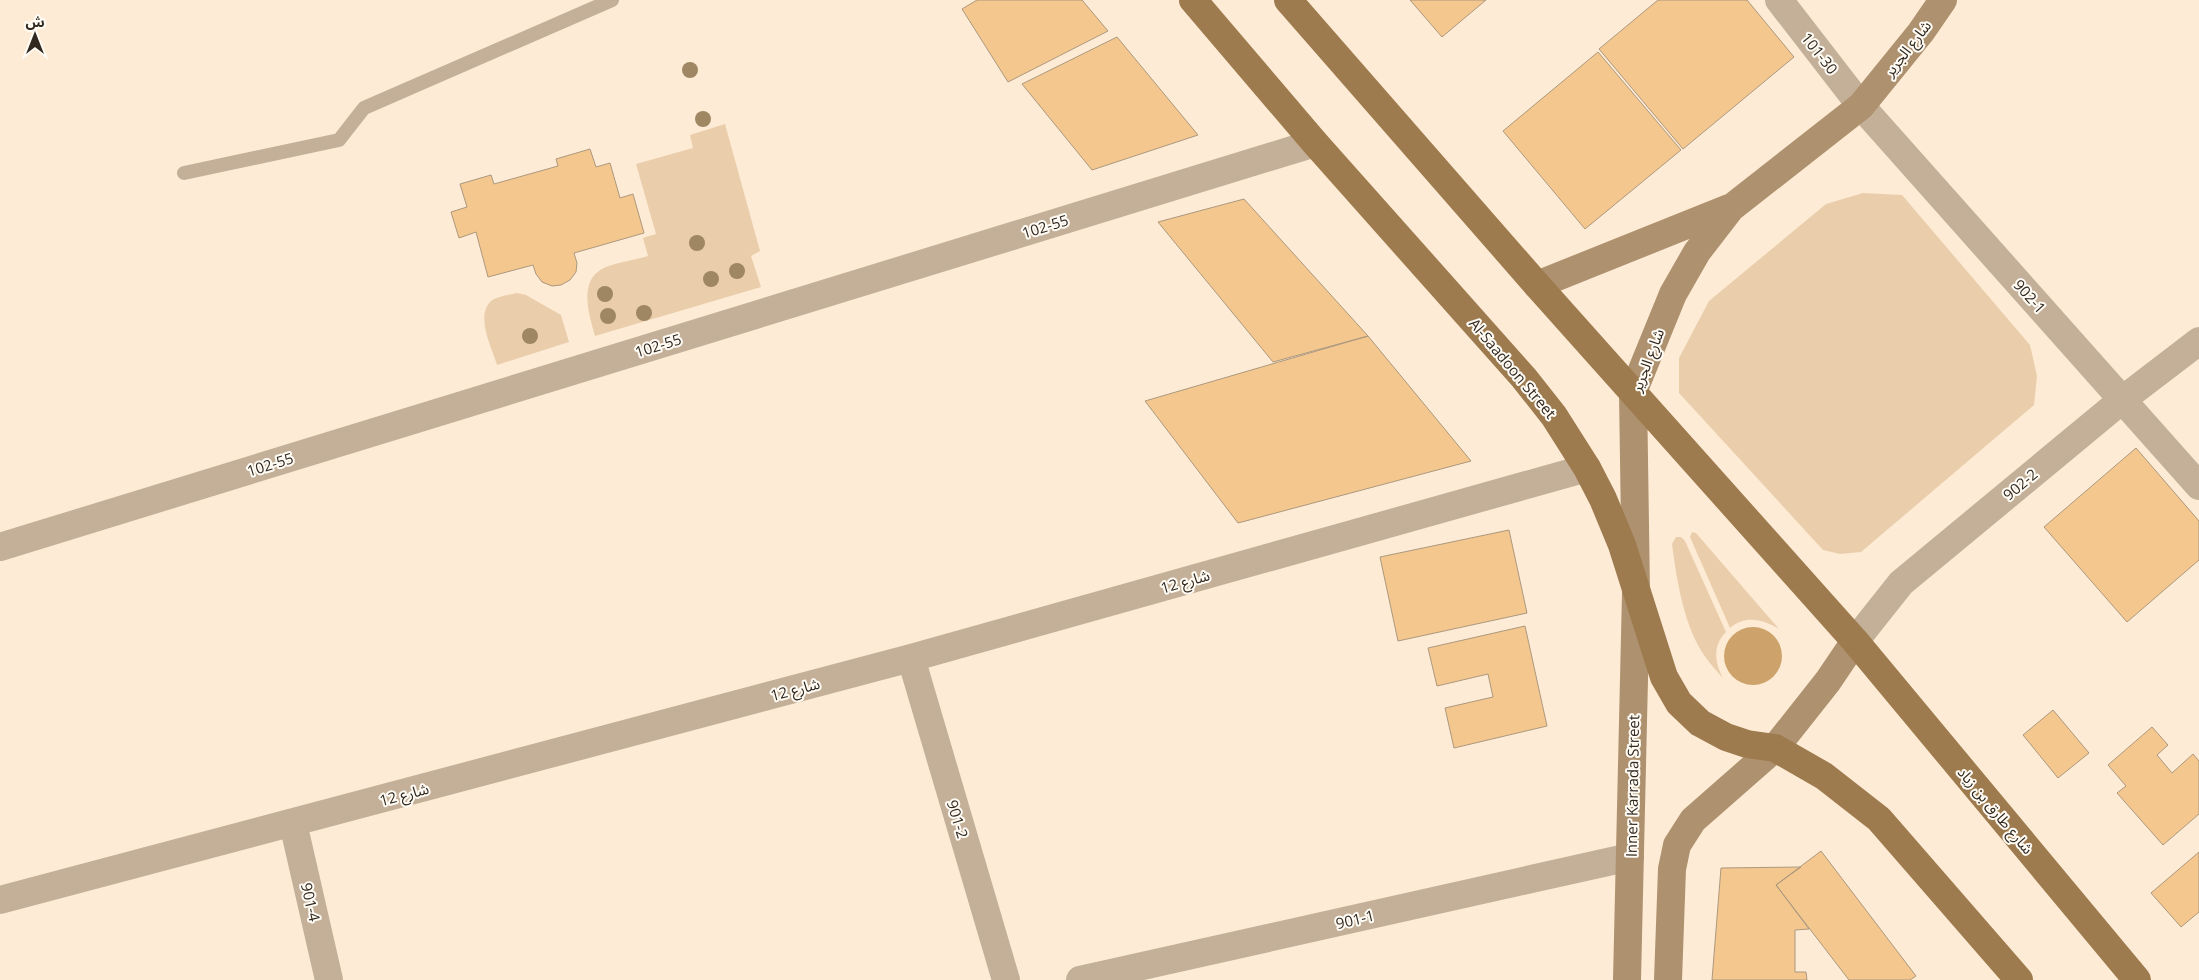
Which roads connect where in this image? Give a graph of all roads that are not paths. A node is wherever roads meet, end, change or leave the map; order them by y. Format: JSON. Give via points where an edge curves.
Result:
{"nodes":[{"id":1,"x":612,"y":0,"type":"edge"},
{"id":2,"x":1194,"y":0,"type":"edge"},
{"id":3,"x":1288,"y":0,"type":"edge"},
{"id":4,"x":1779,"y":0,"type":"edge"},
{"id":5,"x":1943,"y":0,"type":"edge"},
{"id":6,"x":1860,"y":106,"type":"junction"},
{"id":7,"x":1315,"y":143,"type":"junction"},
{"id":8,"x":184,"y":173,"type":"dead end"},
{"id":9,"x":1731,"y":208,"type":"junction"},
{"id":10,"x":1537,"y":285,"type":"junction"},
{"id":11,"x":2199,"y":340,"type":"edge"},
{"id":12,"x":1633,"y":392,"type":"junction"},
{"id":13,"x":2122,"y":400,"type":"junction"},
{"id":14,"x":1587,"y":468,"type":"junction"},
{"id":15,"x":2199,"y":486,"type":"edge"},
{"id":16,"x":0,"y":546,"type":"edge"},
{"id":17,"x":1636,"y":593,"type":"junction"},
{"id":18,"x":1855,"y":641,"type":"junction"},
{"id":19,"x":911,"y":658,"type":"junction"},
{"id":20,"x":1775,"y":748,"type":"junction"},
{"id":21,"x":293,"y":823,"type":"junction"},
{"id":22,"x":1630,"y":857,"type":"junction"},
{"id":23,"x":0,"y":900,"type":"edge"},
{"id":24,"x":329,"y":980,"type":"edge"},
{"id":25,"x":1006,"y":980,"type":"edge"},
{"id":26,"x":1080,"y":980,"type":"edge"},
{"id":27,"x":1628,"y":980,"type":"edge"},
{"id":28,"x":1668,"y":980,"type":"edge"},
{"id":29,"x":2019,"y":980,"type":"edge"},
{"id":30,"x":2137,"y":980,"type":"edge"}],
"edges":[{"from":1,"to":8,"type":"lane","via":[[364,108],[339,140]]},
{"from":2,"to":7,"type":"main road","name":"Al-Saadoon Street"},
{"from":3,"to":10,"type":"main road"},
{"from":4,"to":6,"type":"street","name":"101-30"},
{"from":5,"to":6,"type":"main road","name":"شارع الجرير","via":[[1922,32]]},
{"from":6,"to":9,"type":"main road","name":"شارع الجرير"},
{"from":6,"to":13,"type":"street","name":"902-1"},
{"from":7,"to":14,"type":"main road","name":"Al-Saadoon Street","via":[[1524,378],[1554,416]]},
{"from":7,"to":16,"type":"street","name":"102-55"},
{"from":9,"to":10,"type":"main road","name":"شارع الجرير"},
{"from":9,"to":12,"type":"main road","name":"شارع الجرير","via":[[1697,252],[1674,294]]},
{"from":10,"to":12,"type":"main road"},
{"from":11,"to":13,"type":"street","name":"902-2"},
{"from":12,"to":17,"type":"main road","name":"شارع الجرير"},
{"from":12,"to":18,"type":"main road"},
{"from":13,"to":15,"type":"street","name":"902-1"},
{"from":13,"to":18,"type":"street","name":"902-2","via":[[1900,583]]},
{"from":14,"to":17,"type":"main road","name":"Al-Saadoon Street","via":[[1622,545]]},
{"from":14,"to":19,"type":"street","name":"شارع 12"},
{"from":17,"to":20,"type":"main road","name":"Al-Saadoon Street","via":[[1664,677],[1679,703],[1700,723],[1726,737]]},
{"from":17,"to":22,"type":"main road","name":"Inner Karrada Street"},
{"from":18,"to":20,"type":"main road"},
{"from":18,"to":30,"type":"main road","name":"شارع طارق بن زياد"},
{"from":19,"to":21,"type":"street","name":"شارع 12"},
{"from":19,"to":25,"type":"street","name":"901-2"},
{"from":20,"to":28,"type":"main road","via":[[1692,820],[1677,845],[1672,869]]},
{"from":20,"to":29,"type":"main road","via":[[1824,776],[1879,819]]},
{"from":21,"to":23,"type":"street","name":"شارع 12"},
{"from":21,"to":24,"type":"street","name":"901-4"},
{"from":22,"to":26,"type":"street","name":"901-1"},
{"from":22,"to":27,"type":"main road","name":"Inner Karrada Street"}]}
